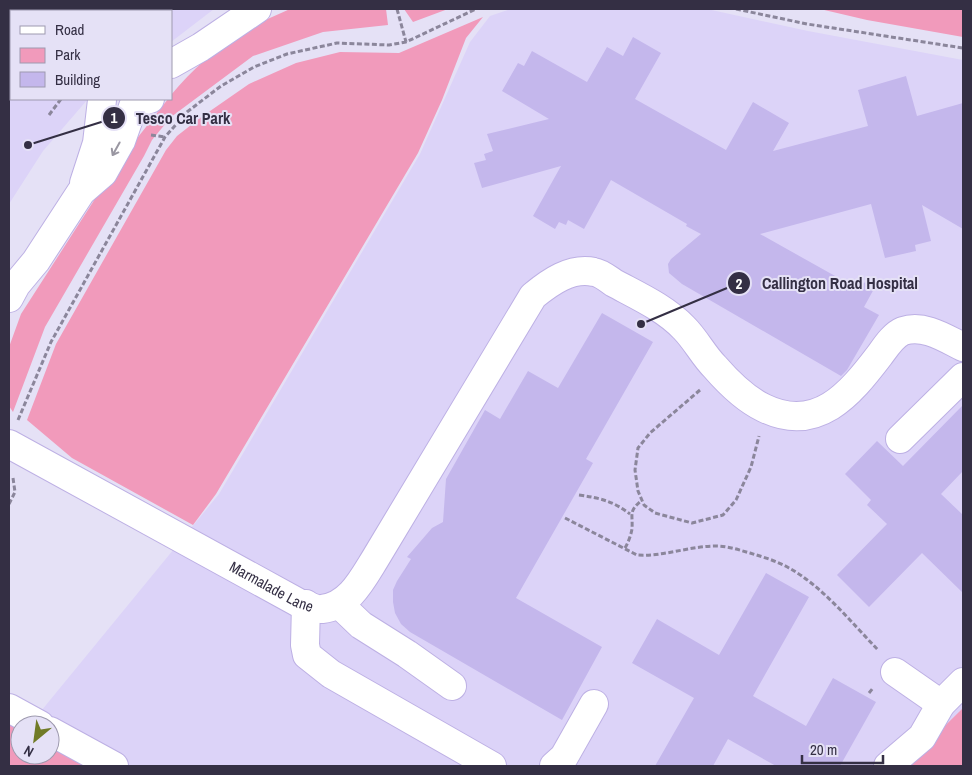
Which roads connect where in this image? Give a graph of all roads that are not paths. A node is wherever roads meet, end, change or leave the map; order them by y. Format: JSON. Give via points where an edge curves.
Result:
{"nodes":[{"id":1,"x":257,"y":9,"type":"edge"},
{"id":2,"x":201,"y":47,"type":"junction"},
{"id":3,"x":172,"y":63,"type":"edge"},
{"id":4,"x":172,"y":76,"type":"edge"},
{"id":5,"x":101,"y":100,"type":"edge"},
{"id":6,"x":139,"y":100,"type":"edge"},
{"id":7,"x":82,"y":192,"type":"junction"},
{"id":8,"x":9,"y":298,"type":"edge"},
{"id":9,"x":963,"y":347,"type":"edge"},
{"id":10,"x":963,"y":377,"type":"edge"},
{"id":11,"x":13,"y":434,"type":"edge"},
{"id":12,"x":900,"y":438,"type":"dead end"},
{"id":13,"x":306,"y":604,"type":"junction"},
{"id":14,"x":339,"y":604,"type":"junction"},
{"id":15,"x":895,"y":672,"type":"road end"},
{"id":16,"x":963,"y":682,"type":"edge"},
{"id":17,"x":452,"y":686,"type":"dead end"},
{"id":18,"x":594,"y":704,"type":"dead end"},
{"id":19,"x":941,"y":704,"type":"junction"},
{"id":20,"x":9,"y":708,"type":"edge"},
{"id":21,"x":22,"y":715,"type":"edge"},
{"id":22,"x":60,"y":736,"type":"edge"},
{"id":23,"x":114,"y":766,"type":"edge"},
{"id":24,"x":492,"y":766,"type":"edge"},
{"id":25,"x":554,"y":766,"type":"edge"},
{"id":26,"x":888,"y":766,"type":"edge"}],
"edges":[{"from":1,"to":2,"type":"lane"},
{"from":2,"to":3,"type":"lane"},
{"from":2,"to":4,"type":"lane"},
{"from":5,"to":7,"type":"lane","via":[[97,143]]},
{"from":6,"to":7,"type":"lane","one_way":true,"via":[[103,173]]},
{"from":7,"to":8,"type":"lane"},
{"from":9,"to":14,"type":"lane","via":[[939,334],[916,329],[901,332],[845,395],[825,411],[806,416],[784,416],[744,396],[715,367],[684,328],[655,305],[595,272],[573,272],[551,281],[533,296],[363,578]]},
{"from":10,"to":12,"type":"lane"},
{"from":11,"to":13,"type":"lane","name":"Marmalade Lane","via":[[299,603]]},
{"from":13,"to":14,"type":"lane","name":"Marmalade Lane","via":[[320,609]]},
{"from":13,"to":24,"type":"lane","via":[[307,655],[331,674]]},
{"from":14,"to":17,"type":"lane","via":[[361,626]]},
{"from":15,"to":19,"type":"lane"},
{"from":16,"to":19,"type":"lane"},
{"from":18,"to":25,"type":"lane","via":[[564,757]]},
{"from":19,"to":26,"type":"lane","via":[[922,737]]},
{"from":20,"to":21,"type":"lane"},
{"from":22,"to":23,"type":"lane"}]}
